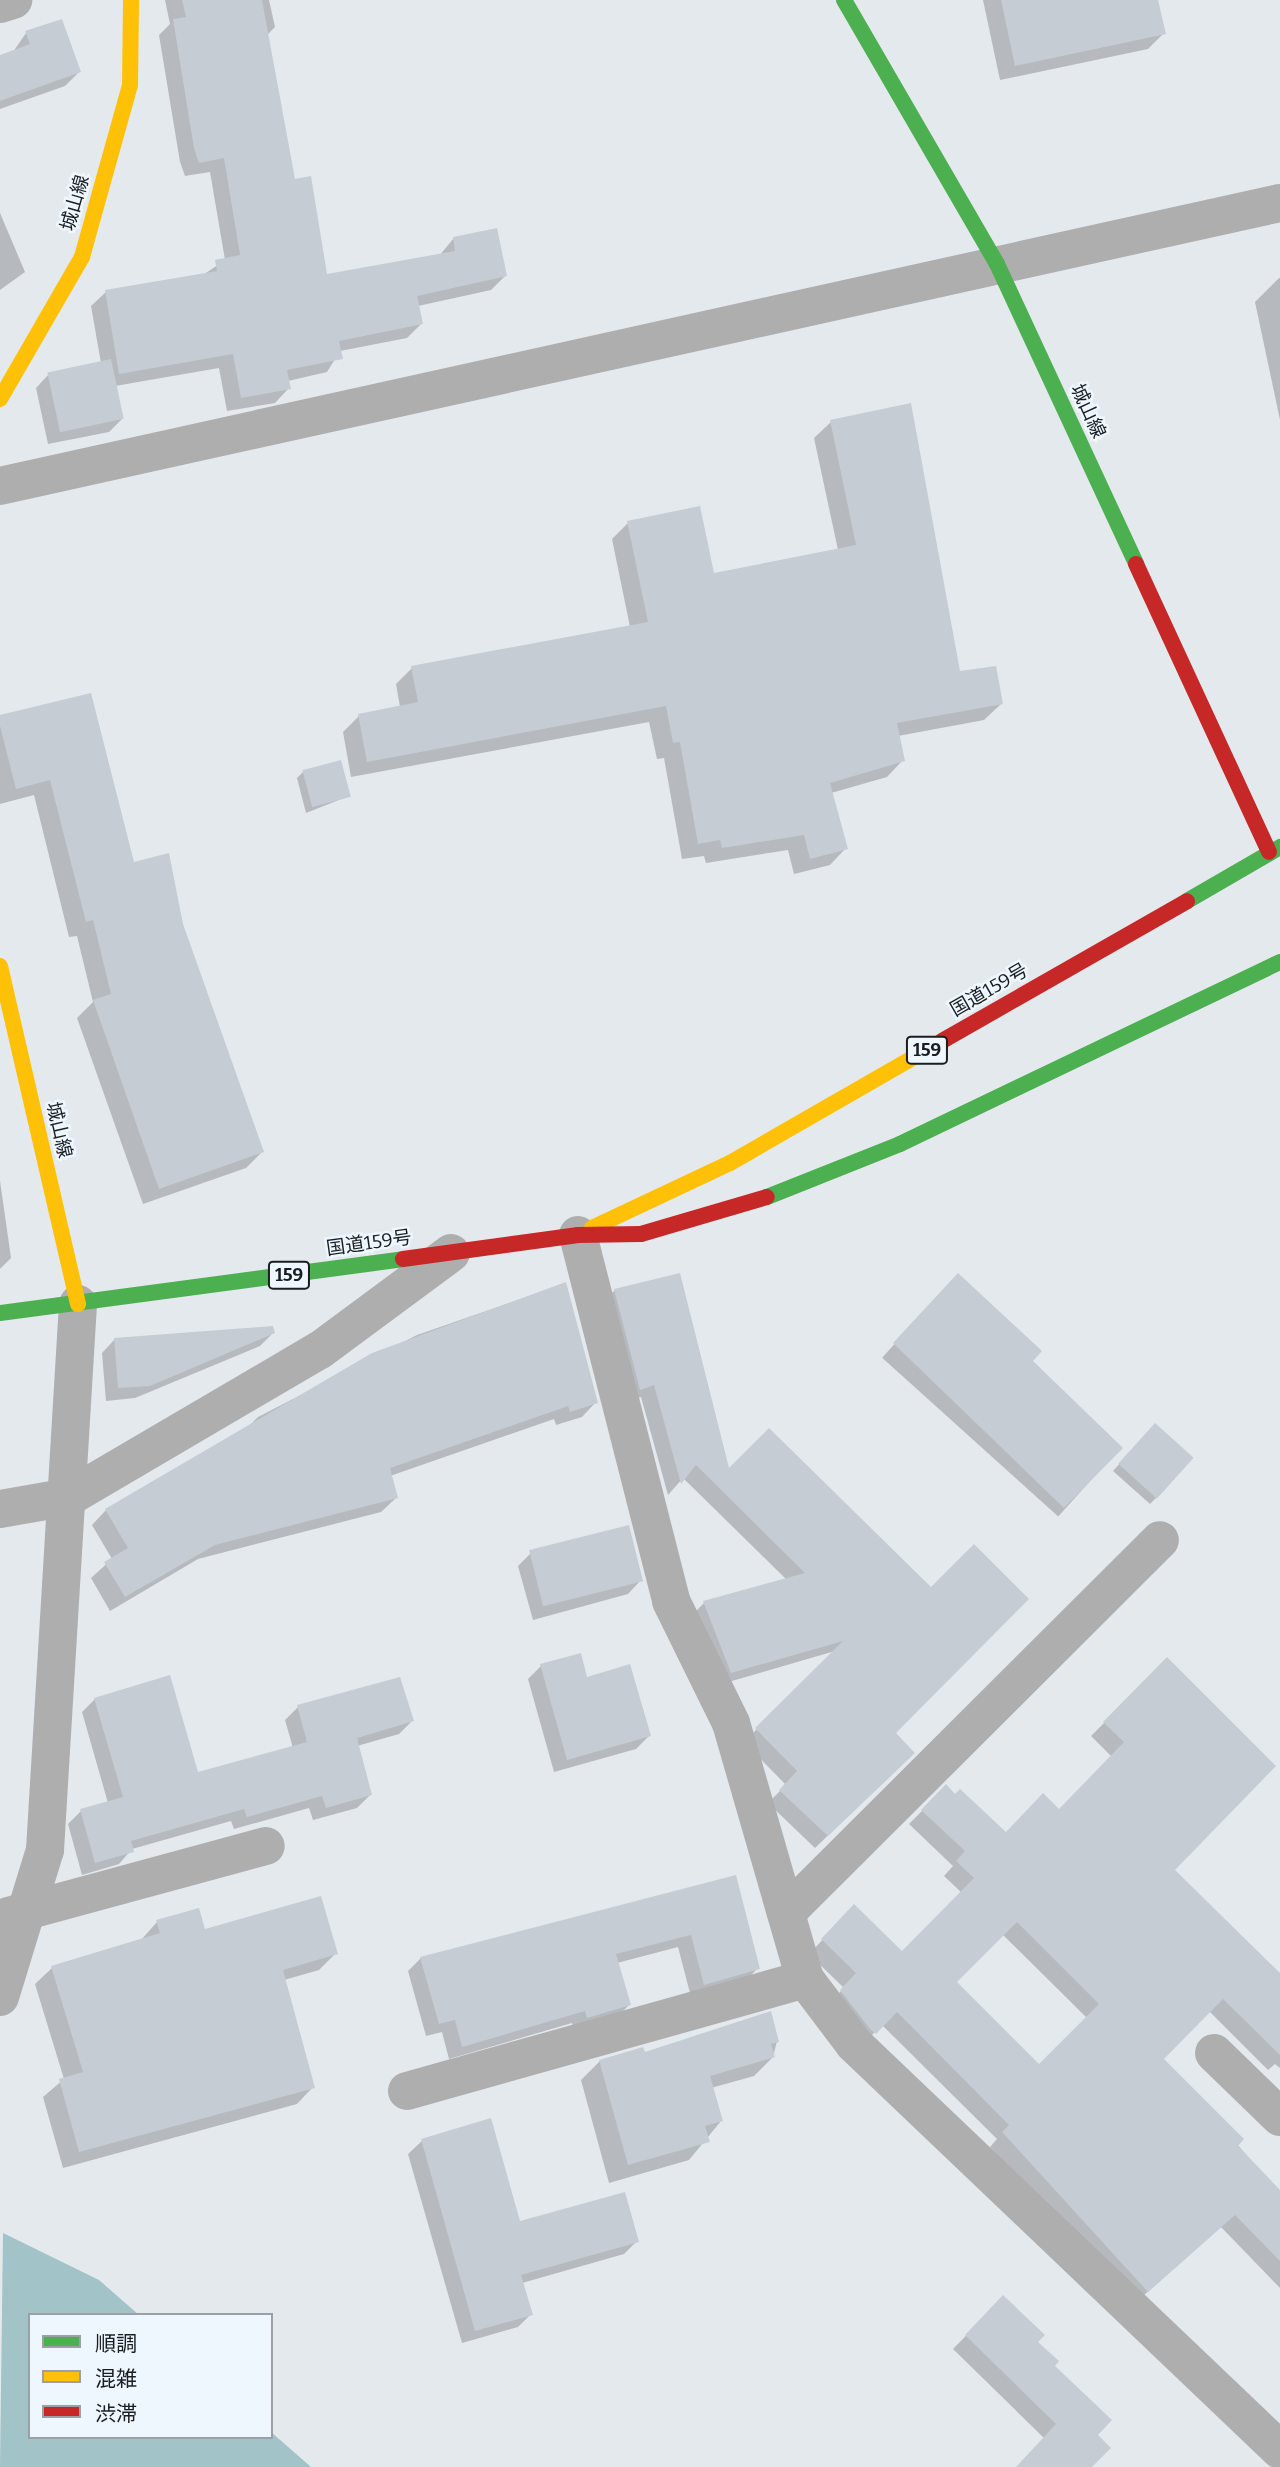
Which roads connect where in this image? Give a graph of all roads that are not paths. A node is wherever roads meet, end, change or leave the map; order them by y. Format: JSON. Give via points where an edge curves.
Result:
{"nodes":[{"id":1,"x":13,"y":0,"type":"edge"},
{"id":2,"x":131,"y":0,"type":"edge"},
{"id":3,"x":844,"y":0,"type":"edge"},
{"id":4,"x":0,"y":4,"type":"edge"},
{"id":5,"x":1280,"y":203,"type":"edge"},
{"id":6,"x":997,"y":264,"type":"junction"},
{"id":7,"x":0,"y":399,"type":"edge"},
{"id":8,"x":0,"y":486,"type":"edge"},
{"id":9,"x":1275,"y":850,"type":"edge"},
{"id":10,"x":1280,"y":875,"type":"edge"},
{"id":11,"x":1280,"y":962,"type":"edge"},
{"id":12,"x":0,"y":966,"type":"edge"},
{"id":13,"x":4,"y":1005,"type":"edge"},
{"id":14,"x":578,"y":1235,"type":"junction"},
{"id":15,"x":451,"y":1253,"type":"junction"},
{"id":16,"x":78,"y":1304,"type":"junction"},
{"id":17,"x":0,"y":1313,"type":"edge"},
{"id":18,"x":69,"y":1497,"type":"junction"},
{"id":19,"x":0,"y":1509,"type":"edge"},
{"id":20,"x":1160,"y":1540,"type":"dead end"},
{"id":21,"x":266,"y":1846,"type":"dead end"},
{"id":22,"x":786,"y":1913,"type":"junction"},
{"id":23,"x":13,"y":1914,"type":"edge"},
{"id":24,"x":805,"y":1979,"type":"junction"},
{"id":25,"x":0,"y":1997,"type":"edge"},
{"id":26,"x":1214,"y":2053,"type":"dead end"},
{"id":27,"x":407,"y":2091,"type":"dead end"},
{"id":28,"x":1280,"y":2117,"type":"edge"},
{"id":29,"x":1280,"y":2451,"type":"edge"}],
"edges":[{"from":1,"to":4,"type":"street"},
{"from":2,"to":7,"type":"main road","name":"城山線","via":[[130,85],[82,257]]},
{"from":3,"to":6,"type":"main road","name":"城山線"},
{"from":5,"to":6,"type":"street"},
{"from":6,"to":8,"type":"street"},
{"from":6,"to":9,"type":"main road","name":"城山線"},
{"from":9,"to":10,"type":"main road","name":"城山線"},
{"from":9,"to":14,"type":"main road","name":"国道159号","number":"159","via":[[730,1163]]},
{"from":11,"to":14,"type":"main road","name":"国道159号","number":"159","via":[[799,1189],[641,1234]]},
{"from":12,"to":13,"type":"main road","name":"城山線"},
{"from":13,"to":16,"type":"main road","name":"城山線"},
{"from":14,"to":15,"type":"main road","name":"国道159号","number":"159"},
{"from":14,"to":22,"type":"street","via":[[671,1601],[731,1723]]},
{"from":15,"to":16,"type":"main road","name":"国道159号","number":"159"},
{"from":15,"to":18,"type":"street","via":[[320,1350]]},
{"from":16,"to":17,"type":"main road","name":"国道159号","number":"159"},
{"from":16,"to":18,"type":"street"},
{"from":18,"to":19,"type":"street"},
{"from":18,"to":23,"type":"street","via":[[45,1850]]},
{"from":20,"to":22,"type":"street"},
{"from":21,"to":23,"type":"street"},
{"from":22,"to":24,"type":"street"},
{"from":23,"to":25,"type":"street"},
{"from":24,"to":27,"type":"street"},
{"from":24,"to":29,"type":"street","via":[[853,2044]]},
{"from":26,"to":28,"type":"street"}]}
